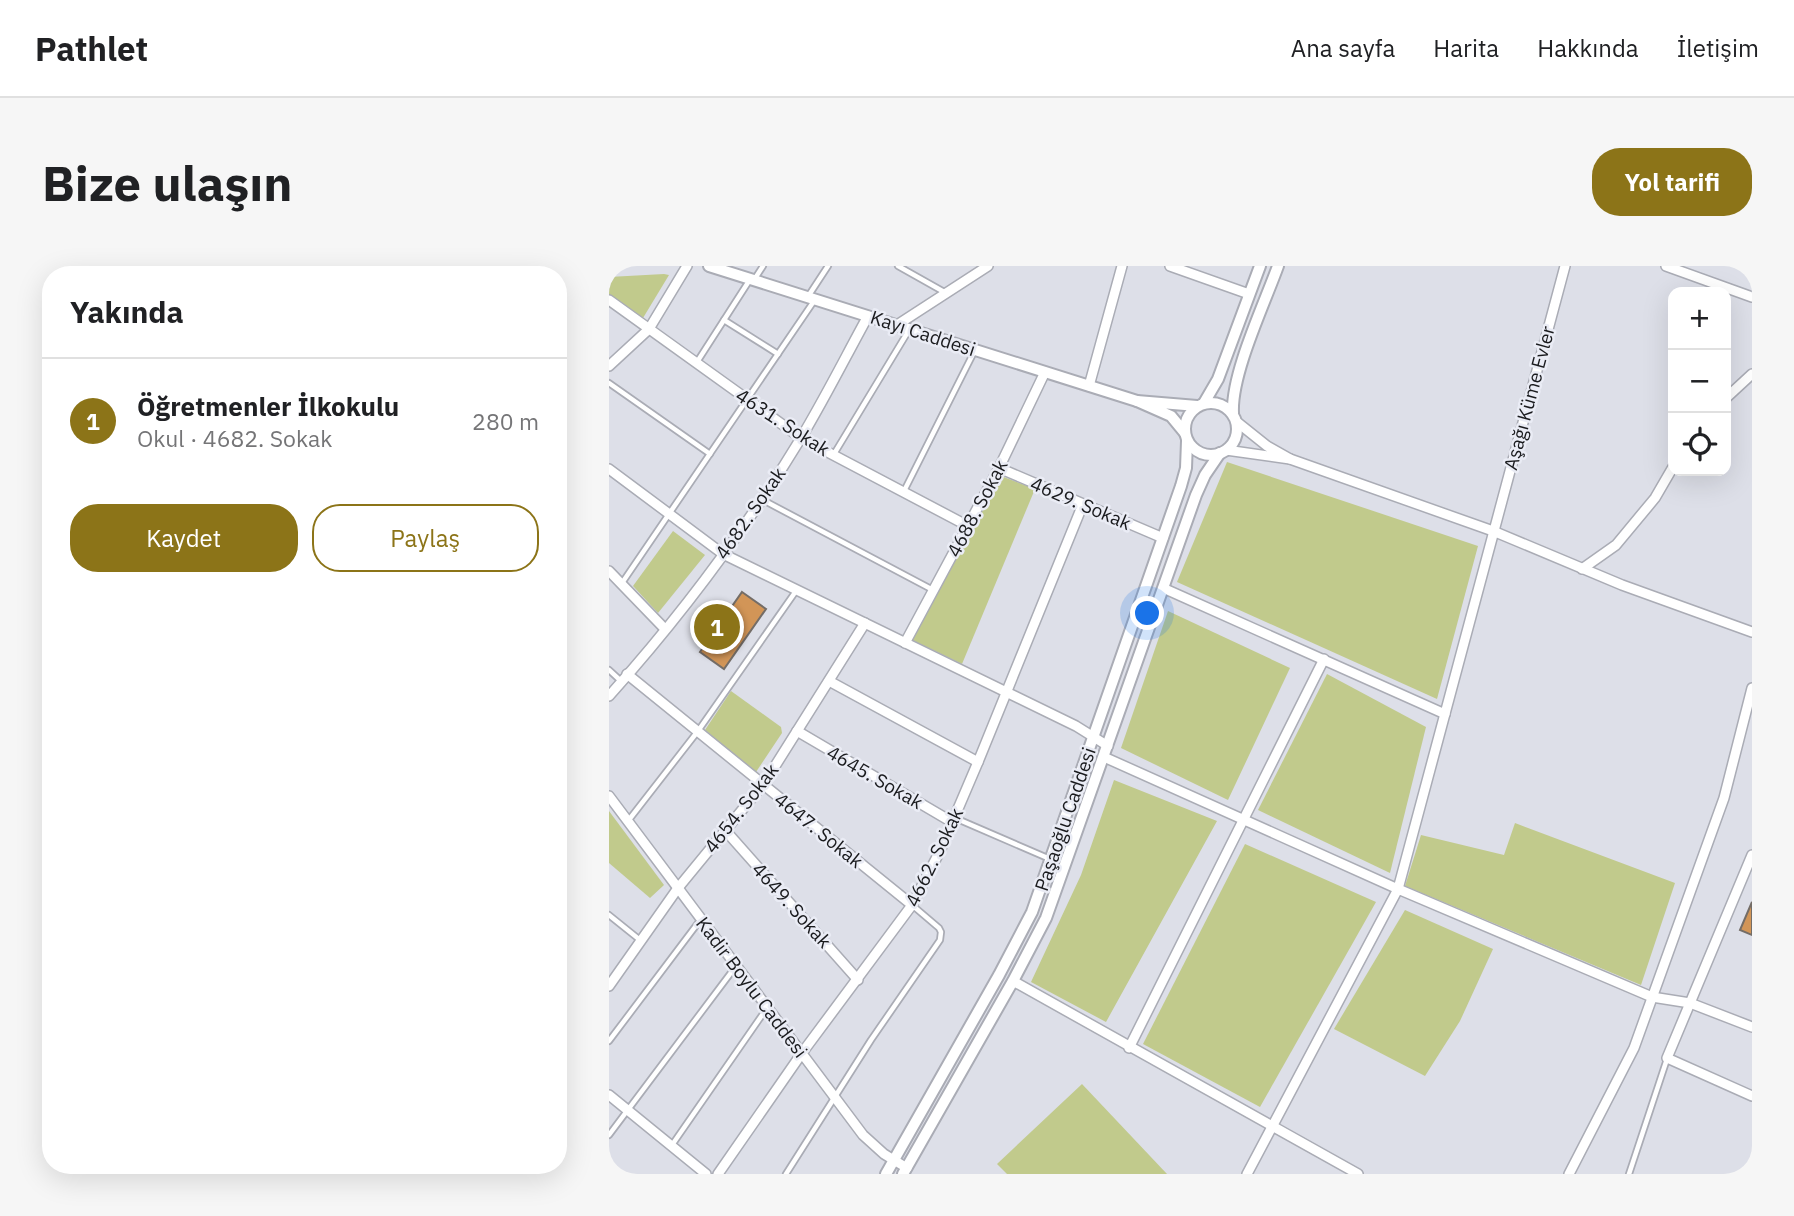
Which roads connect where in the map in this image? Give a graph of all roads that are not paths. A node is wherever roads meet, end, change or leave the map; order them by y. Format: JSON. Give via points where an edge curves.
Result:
{"nodes":[{"id":1,"x":687,"y":266,"type":"edge"},
{"id":2,"x":709,"y":266,"type":"edge"},
{"id":3,"x":762,"y":266,"type":"edge"},
{"id":4,"x":828,"y":266,"type":"edge"},
{"id":5,"x":988,"y":266,"type":"edge"},
{"id":6,"x":1122,"y":266,"type":"edge"},
{"id":7,"x":1170,"y":266,"type":"edge"},
{"id":8,"x":1259,"y":266,"type":"edge"},
{"id":9,"x":1278,"y":266,"type":"edge"},
{"id":10,"x":1565,"y":266,"type":"edge"},
{"id":11,"x":1666,"y":266,"type":"edge"},
{"id":12,"x":901,"y":267,"type":"edge"},
{"id":13,"x":752,"y":279,"type":"junction"},
{"id":14,"x":946,"y":293,"type":"junction"},
{"id":15,"x":1249,"y":294,"type":"junction"},
{"id":16,"x":1752,"y":297,"type":"edge"},
{"id":17,"x":812,"y":298,"type":"junction"},
{"id":18,"x":609,"y":300,"type":"edge"},
{"id":19,"x":868,"y":316,"type":"junction"},
{"id":20,"x":724,"y":320,"type":"junction"},
{"id":21,"x":897,"y":325,"type":"junction"},
{"id":22,"x":649,"y":329,"type":"junction"},
{"id":23,"x":909,"y":329,"type":"junction"},
{"id":24,"x":975,"y":350,"type":"junction"},
{"id":25,"x":778,"y":354,"type":"junction"},
{"id":26,"x":696,"y":363,"type":"junction"},
{"id":27,"x":609,"y":366,"type":"edge"},
{"id":28,"x":1045,"y":372,"type":"junction"},
{"id":29,"x":1752,"y":374,"type":"edge"},
{"id":30,"x":609,"y":383,"type":"edge"},
{"id":31,"x":1089,"y":386,"type":"junction"},
{"id":32,"x":1740,"y":387,"type":"junction"},
{"id":33,"x":1752,"y":389,"type":"edge"},
{"id":34,"x":1731,"y":394,"type":"edge"},
{"id":35,"x":747,"y":399,"type":"junction"},
{"id":36,"x":1137,"y":401,"type":"junction"},
{"id":37,"x":1201,"y":405,"type":"junction"},
{"id":38,"x":1235,"y":417,"type":"junction"},
{"id":39,"x":1186,"y":437,"type":"junction"},
{"id":40,"x":801,"y":438,"type":"junction"},
{"id":41,"x":1223,"y":452,"type":"junction"},
{"id":42,"x":710,"y":454,"type":"junction"},
{"id":43,"x":834,"y":455,"type":"junction"},
{"id":44,"x":1290,"y":459,"type":"junction"},
{"id":45,"x":999,"y":468,"type":"junction"},
{"id":46,"x":609,"y":469,"type":"edge"},
{"id":47,"x":1668,"y":476,"type":"edge"},
{"id":48,"x":903,"y":492,"type":"junction"},
{"id":49,"x":760,"y":499,"type":"junction"},
{"id":50,"x":1083,"y":504,"type":"junction"},
{"id":51,"x":669,"y":514,"type":"junction"},
{"id":52,"x":968,"y":526,"type":"junction"},
{"id":53,"x":1493,"y":531,"type":"junction"},
{"id":54,"x":1163,"y":538,"type":"junction"},
{"id":55,"x":723,"y":554,"type":"junction"},
{"id":56,"x":1582,"y":569,"type":"junction"},
{"id":57,"x":609,"y":572,"type":"edge"},
{"id":58,"x":621,"y":584,"type":"junction"},
{"id":59,"x":1163,"y":588,"type":"junction"},
{"id":60,"x":797,"y":590,"type":"junction"},
{"id":61,"x":933,"y":591,"type":"junction"},
{"id":62,"x":865,"y":623,"type":"junction"},
{"id":63,"x":664,"y":628,"type":"junction"},
{"id":64,"x":1752,"y":632,"type":"edge"},
{"id":65,"x":905,"y":643,"type":"junction"},
{"id":66,"x":1324,"y":659,"type":"junction"},
{"id":67,"x":609,"y":670,"type":"edge"},
{"id":68,"x":624,"y":678,"type":"junction"},
{"id":69,"x":829,"y":681,"type":"junction"},
{"id":70,"x":1752,"y":688,"type":"edge"},
{"id":71,"x":1007,"y":693,"type":"junction"},
{"id":72,"x":609,"y":696,"type":"edge"},
{"id":73,"x":1445,"y":714,"type":"junction"},
{"id":74,"x":797,"y":731,"type":"junction"},
{"id":75,"x":698,"y":732,"type":"junction"},
{"id":76,"x":1094,"y":737,"type":"junction"},
{"id":77,"x":1106,"y":751,"type":"junction"},
{"id":78,"x":978,"y":762,"type":"junction"},
{"id":79,"x":762,"y":784,"type":"junction"},
{"id":80,"x":609,"y":796,"type":"edge"},
{"id":81,"x":1244,"y":819,"type":"junction"},
{"id":82,"x":953,"y":820,"type":"junction"},
{"id":83,"x":628,"y":821,"type":"junction"},
{"id":84,"x":725,"y":830,"type":"junction"},
{"id":85,"x":1752,"y":855,"type":"edge"},
{"id":86,"x":1051,"y":859,"type":"junction"},
{"id":87,"x":678,"y":888,"type":"junction"},
{"id":88,"x":1398,"y":890,"type":"junction"},
{"id":89,"x":912,"y":905,"type":"junction"},
{"id":90,"x":609,"y":915,"type":"edge"},
{"id":91,"x":701,"y":919,"type":"junction"},
{"id":92,"x":641,"y":941,"type":"junction"},
{"id":93,"x":736,"y":965,"type":"junction"},
{"id":94,"x":858,"y":980,"type":"junction"},
{"id":95,"x":1013,"y":981,"type":"junction"},
{"id":96,"x":609,"y":986,"type":"edge"},
{"id":97,"x":1652,"y":997,"type":"junction"},
{"id":98,"x":1690,"y":1003,"type":"junction"},
{"id":99,"x":767,"y":1007,"type":"junction"},
{"id":100,"x":1752,"y":1027,"type":"edge"},
{"id":101,"x":609,"y":1041,"type":"edge"},
{"id":102,"x":1129,"y":1048,"type":"junction"},
{"id":103,"x":802,"y":1054,"type":"junction"},
{"id":104,"x":1667,"y":1058,"type":"junction"},
{"id":105,"x":609,"y":1095,"type":"edge"},
{"id":106,"x":1752,"y":1096,"type":"edge"},
{"id":107,"x":835,"y":1097,"type":"junction"},
{"id":108,"x":628,"y":1110,"type":"junction"},
{"id":109,"x":1271,"y":1126,"type":"junction"},
{"id":110,"x":609,"y":1135,"type":"edge"},
{"id":111,"x":671,"y":1145,"type":"junction"},
{"id":112,"x":894,"y":1161,"type":"junction"},
{"id":113,"x":905,"y":1171,"type":"edge"},
{"id":114,"x":706,"y":1174,"type":"edge"},
{"id":115,"x":718,"y":1174,"type":"edge"},
{"id":116,"x":786,"y":1174,"type":"edge"},
{"id":117,"x":886,"y":1174,"type":"edge"},
{"id":118,"x":1247,"y":1174,"type":"edge"},
{"id":119,"x":1358,"y":1174,"type":"edge"},
{"id":120,"x":1569,"y":1174,"type":"edge"},
{"id":121,"x":1629,"y":1174,"type":"edge"}],
"edges":[{"from":1,"to":22,"type":"street"},
{"from":2,"to":13,"type":"street","name":"Kayı Caddesi"},
{"from":3,"to":13,"type":"lane"},
{"from":4,"to":17,"type":"lane"},
{"from":5,"to":14,"type":"street"},
{"from":6,"to":31,"type":"street"},
{"from":7,"to":15,"type":"street"},
{"from":8,"to":15,"type":"street"},
{"from":9,"to":38,"type":"street","via":[[1238,374],[1232,399]]},
{"from":10,"to":53,"type":"street","name":"Aşağı Küme Evler"},
{"from":11,"to":16,"type":"street"},
{"from":12,"to":14,"type":"lane"},
{"from":13,"to":17,"type":"street","name":"Kayı Caddesi"},
{"from":13,"to":20,"type":"lane"},
{"from":14,"to":21,"type":"street"},
{"from":15,"to":37,"type":"street","via":[[1218,379]]},
{"from":17,"to":19,"type":"street","name":"Kayı Caddesi"},
{"from":17,"to":25,"type":"lane"},
{"from":18,"to":22,"type":"street","name":"4631. Sokak"},
{"from":19,"to":21,"type":"street","name":"Kayı Caddesi"},
{"from":19,"to":40,"type":"street","name":"4682. Sokak"},
{"from":20,"to":25,"type":"lane"},
{"from":20,"to":26,"type":"lane"},
{"from":21,"to":23,"type":"street","name":"Kayı Caddesi"},
{"from":22,"to":26,"type":"street","name":"4631. Sokak"},
{"from":22,"to":27,"type":"street"},
{"from":23,"to":24,"type":"street","name":"Kayı Caddesi"},
{"from":23,"to":43,"type":"lane"},
{"from":24,"to":28,"type":"street","name":"Kayı Caddesi"},
{"from":24,"to":48,"type":"lane"},
{"from":25,"to":35,"type":"lane"},
{"from":26,"to":35,"type":"street","name":"4631. Sokak"},
{"from":28,"to":31,"type":"street","name":"Kayı Caddesi"},
{"from":28,"to":45,"type":"street","name":"4688. Sokak"},
{"from":29,"to":32,"type":"street"},
{"from":30,"to":42,"type":"lane"},
{"from":31,"to":36,"type":"street","name":"Kayı Caddesi"},
{"from":32,"to":33,"type":"street"},
{"from":32,"to":34,"type":"street"},
{"from":35,"to":40,"type":"street","name":"4631. Sokak"},
{"from":35,"to":42,"type":"lane"},
{"from":36,"to":37,"type":"street","name":"Kayı Caddesi"},
{"from":36,"to":39,"type":"street","name":"Kayı Caddesi","via":[[1171,416]]},
{"from":37,"to":38,"type":"street","via":[[1219,403]]},
{"from":37,"to":39,"type":"street","via":[[1188,416]]},
{"from":38,"to":41,"type":"street","via":[[1235,439]]},
{"from":38,"to":44,"type":"street","via":[[1267,446]]},
{"from":39,"to":41,"type":"street","via":[[1199,453]]},
{"from":39,"to":54,"type":"street","name":"Paşaoğlu Caddesi","via":[[1184,476]]},
{"from":40,"to":43,"type":"street","name":"4631. Sokak"},
{"from":40,"to":49,"type":"street","name":"4682. Sokak"},
{"from":41,"to":44,"type":"street"},
{"from":41,"to":59,"type":"street","name":"Paşaoğlu Caddesi","via":[[1201,484]]},
{"from":42,"to":51,"type":"lane"},
{"from":43,"to":48,"type":"street","name":"4631. Sokak"},
{"from":44,"to":53,"type":"street"},
{"from":45,"to":50,"type":"street","name":"4629. Sokak"},
{"from":45,"to":52,"type":"street","name":"4688. Sokak"},
{"from":46,"to":51,"type":"street"},
{"from":47,"to":56,"type":"street","via":[[1616,545]]},
{"from":48,"to":52,"type":"street","name":"4631. Sokak"},
{"from":49,"to":55,"type":"street","name":"4682. Sokak"},
{"from":49,"to":61,"type":"lane"},
{"from":50,"to":54,"type":"street","name":"4629. Sokak"},
{"from":50,"to":71,"type":"street","name":"4662. Sokak"},
{"from":51,"to":55,"type":"street"},
{"from":51,"to":58,"type":"lane"},
{"from":52,"to":61,"type":"street","name":"4688. Sokak"},
{"from":53,"to":56,"type":"street"},
{"from":53,"to":73,"type":"street","name":"Aşağı Küme Evler"},
{"from":54,"to":76,"type":"street","name":"Paşaoğlu Caddesi"},
{"from":55,"to":60,"type":"street"},
{"from":55,"to":63,"type":"street","name":"4682. Sokak"},
{"from":56,"to":64,"type":"street"},
{"from":57,"to":58,"type":"street"},
{"from":58,"to":63,"type":"street"},
{"from":59,"to":66,"type":"street"},
{"from":59,"to":77,"type":"street","name":"Paşaoğlu Caddesi"},
{"from":60,"to":62,"type":"street"},
{"from":60,"to":75,"type":"lane"},
{"from":61,"to":65,"type":"street","name":"4688. Sokak"},
{"from":62,"to":65,"type":"street"},
{"from":62,"to":69,"type":"street","name":"4654. Sokak"},
{"from":63,"to":68,"type":"street","name":"4682. Sokak"},
{"from":65,"to":71,"type":"street"},
{"from":66,"to":73,"type":"street"},
{"from":66,"to":81,"type":"street"},
{"from":67,"to":68,"type":"lane"},
{"from":68,"to":72,"type":"street","name":"4682. Sokak"},
{"from":68,"to":75,"type":"street","name":"4647. Sokak"},
{"from":69,"to":74,"type":"street","name":"4654. Sokak"},
{"from":69,"to":78,"type":"street"},
{"from":70,"to":97,"type":"street","via":[[1724,798]]},
{"from":71,"to":76,"type":"street"},
{"from":71,"to":78,"type":"street","name":"4662. Sokak"},
{"from":73,"to":88,"type":"street","name":"Aşağı Küme Evler"},
{"from":74,"to":79,"type":"street","name":"4654. Sokak"},
{"from":74,"to":82,"type":"street","name":"4645. Sokak"},
{"from":75,"to":79,"type":"street","name":"4647. Sokak"},
{"from":75,"to":83,"type":"lane"},
{"from":76,"to":77,"type":"street"},
{"from":76,"to":86,"type":"street","name":"Paşaoğlu Caddesi"},
{"from":77,"to":81,"type":"street"},
{"from":77,"to":95,"type":"street","name":"Paşaoğlu Caddesi","via":[[1046,918]]},
{"from":78,"to":82,"type":"street","name":"4662. Sokak"},
{"from":79,"to":84,"type":"street","name":"4654. Sokak"},
{"from":79,"to":89,"type":"street","name":"4647. Sokak"},
{"from":80,"to":83,"type":"street","name":"Kadir Boylu Caddesi"},
{"from":81,"to":88,"type":"street"},
{"from":81,"to":102,"type":"street"},
{"from":82,"to":86,"type":"lane","name":"4645. Sokak"},
{"from":82,"to":89,"type":"street","name":"4662. Sokak"},
{"from":83,"to":87,"type":"street","name":"Kadir Boylu Caddesi"},
{"from":84,"to":87,"type":"street","name":"4654. Sokak"},
{"from":84,"to":94,"type":"street","name":"4649. Sokak"},
{"from":85,"to":98,"type":"street"},
{"from":86,"to":112,"type":"street","name":"Paşaoğlu Caddesi","via":[[1018,940]]},
{"from":87,"to":91,"type":"street","name":"Kadir Boylu Caddesi"},
{"from":87,"to":92,"type":"street","name":"4654. Sokak"},
{"from":88,"to":97,"type":"street"},
{"from":88,"to":109,"type":"street","name":"Aşağı Küme Evler"},
{"from":89,"to":94,"type":"street","name":"4662. Sokak"},
{"from":89,"to":107,"type":"lane","name":"4647. Sokak","via":[[935,925],[941,937]]},
{"from":90,"to":92,"type":"lane"},
{"from":91,"to":93,"type":"street","name":"Kadir Boylu Caddesi"},
{"from":91,"to":101,"type":"lane"},
{"from":92,"to":96,"type":"street","name":"4654. Sokak"},
{"from":93,"to":99,"type":"street","name":"Kadir Boylu Caddesi"},
{"from":93,"to":108,"type":"lane"},
{"from":94,"to":103,"type":"street","name":"4662. Sokak"},
{"from":95,"to":102,"type":"street"},
{"from":95,"to":113,"type":"street","name":"Paşaoğlu Caddesi"},
{"from":97,"to":98,"type":"street"},
{"from":97,"to":120,"type":"street","via":[[1634,1048]]},
{"from":98,"to":100,"type":"street"},
{"from":98,"to":104,"type":"street"},
{"from":99,"to":103,"type":"street","name":"Kadir Boylu Caddesi"},
{"from":99,"to":111,"type":"lane"},
{"from":102,"to":109,"type":"street"},
{"from":103,"to":107,"type":"street","name":"Kadir Boylu Caddesi"},
{"from":103,"to":115,"type":"street","name":"4662. Sokak"},
{"from":104,"to":106,"type":"street"},
{"from":104,"to":121,"type":"lane"},
{"from":105,"to":108,"type":"street"},
{"from":107,"to":112,"type":"street","name":"Kadir Boylu Caddesi","via":[[874,1147]]},
{"from":107,"to":116,"type":"lane"},
{"from":108,"to":110,"type":"lane"},
{"from":108,"to":111,"type":"street"},
{"from":109,"to":118,"type":"street","name":"Aşağı Küme Evler"},
{"from":109,"to":119,"type":"street"},
{"from":111,"to":114,"type":"street"},
{"from":112,"to":113,"type":"street","name":"Kadir Boylu Caddesi"},
{"from":112,"to":117,"type":"street","name":"Paşaoğlu Caddesi"}]}
